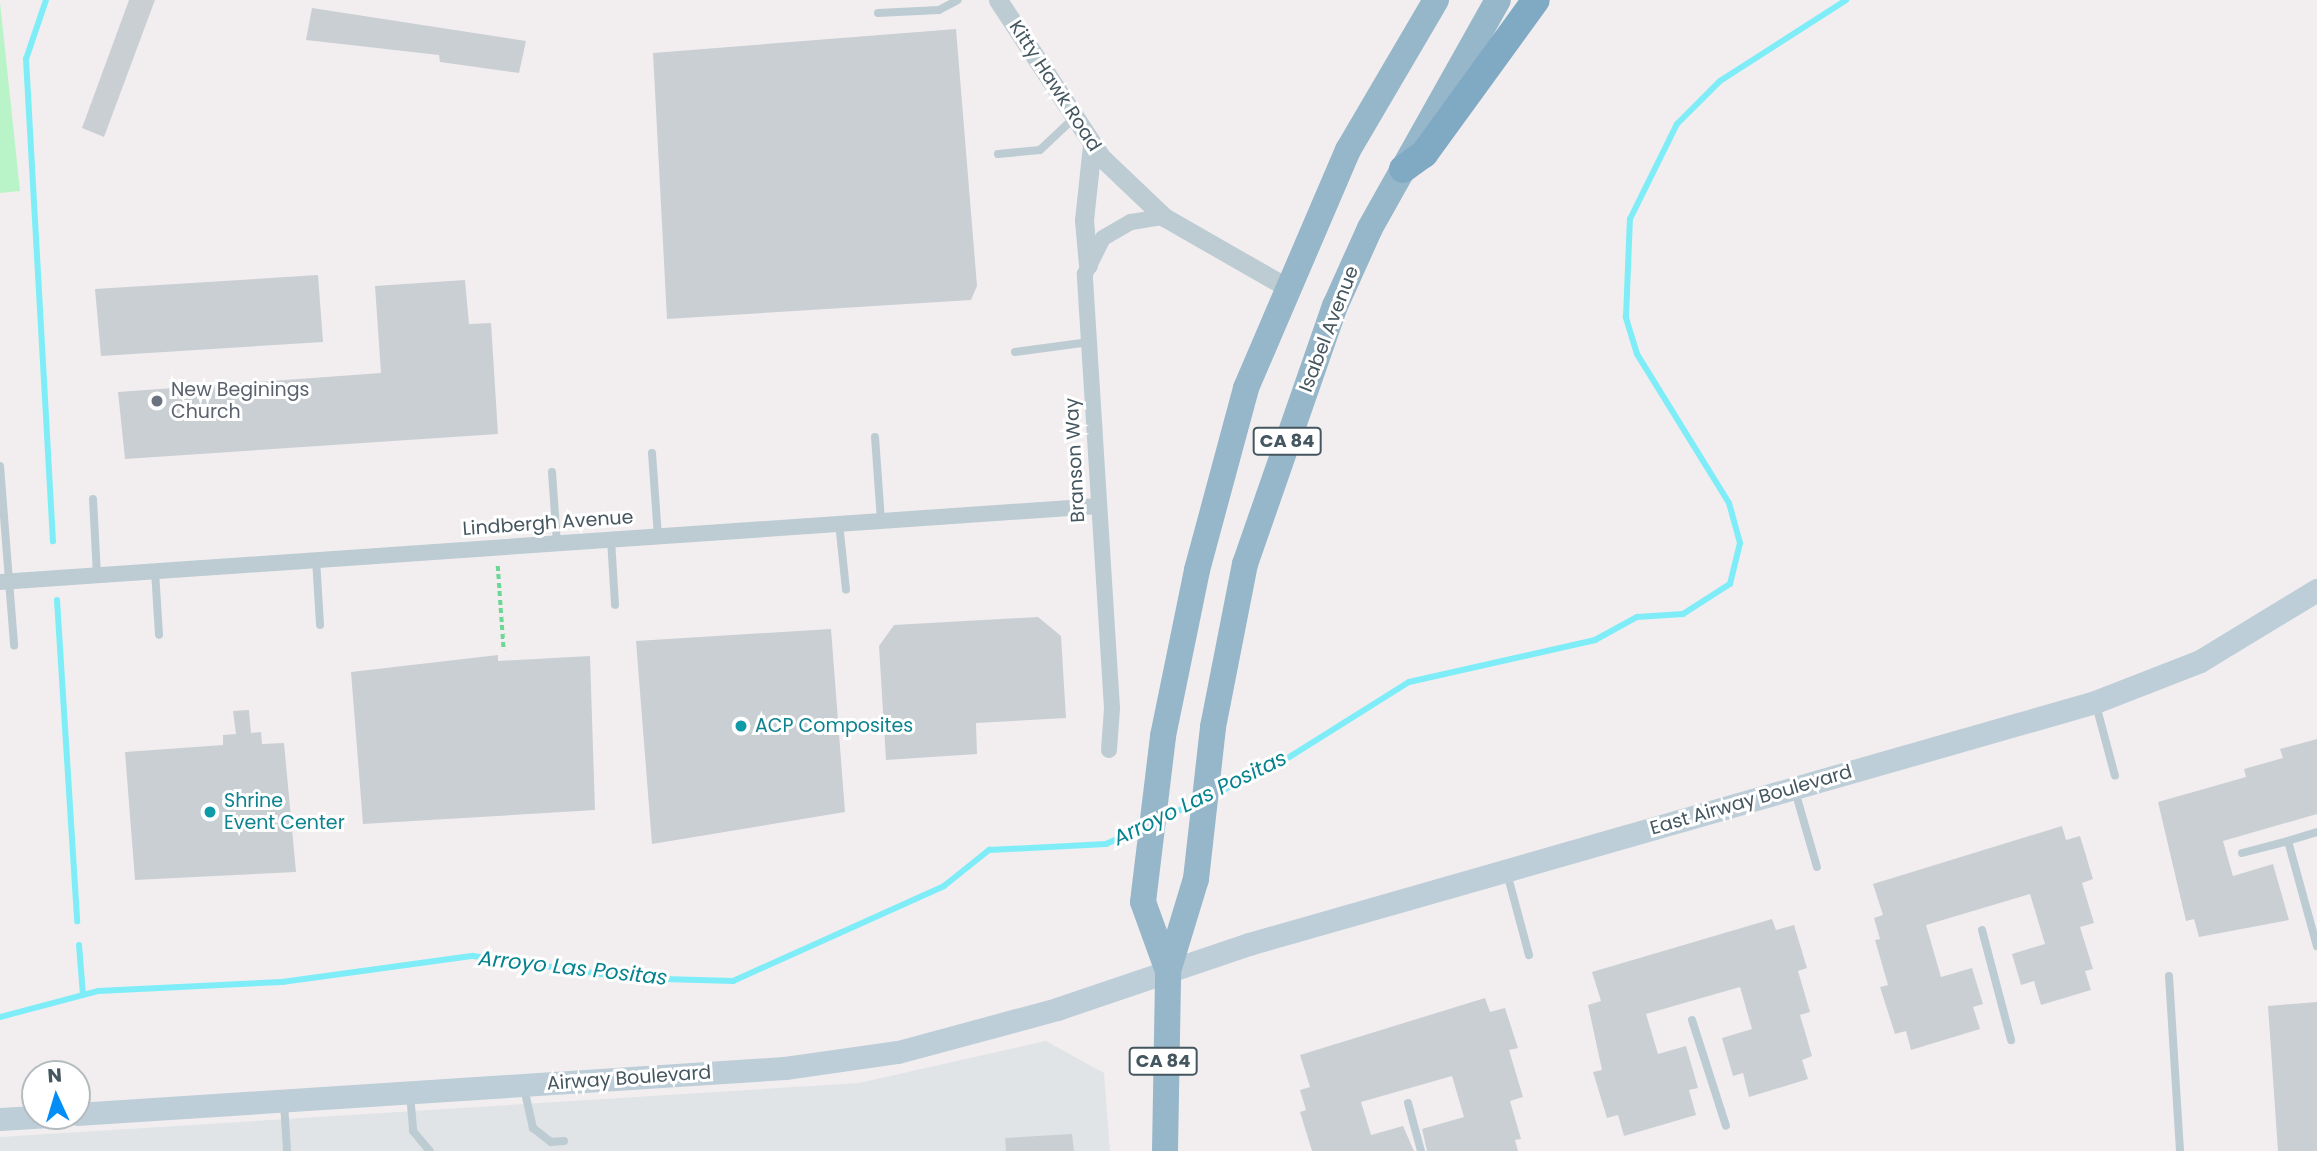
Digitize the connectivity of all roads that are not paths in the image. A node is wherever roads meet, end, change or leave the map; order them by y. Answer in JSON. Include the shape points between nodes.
{"nodes":[{"id":1,"x":958,"y":0,"type":"edge"},
{"id":2,"x":998,"y":0,"type":"edge"},
{"id":3,"x":1436,"y":0,"type":"edge"},
{"id":4,"x":1499,"y":0,"type":"edge"},
{"id":5,"x":1536,"y":0,"type":"edge"},
{"id":6,"x":878,"y":13,"type":"dead end"},
{"id":7,"x":1074,"y":118,"type":"junction"},
{"id":8,"x":1092,"y":145,"type":"junction"},
{"id":9,"x":998,"y":154,"type":"dead end"},
{"id":10,"x":1402,"y":169,"type":"junction"},
{"id":11,"x":1164,"y":217,"type":"junction"},
{"id":12,"x":1087,"y":265,"type":"junction"},
{"id":13,"x":1286,"y":287,"type":"junction"},
{"id":14,"x":1088,"y":342,"type":"junction"},
{"id":15,"x":1015,"y":352,"type":"dead end"},
{"id":16,"x":875,"y":437,"type":"dead end"},
{"id":17,"x":652,"y":453,"type":"dead end"},
{"id":18,"x":0,"y":466,"type":"edge"},
{"id":19,"x":552,"y":472,"type":"dead end"},
{"id":20,"x":93,"y":499,"type":"dead end"},
{"id":21,"x":1098,"y":506,"type":"junction"},
{"id":22,"x":881,"y":521,"type":"junction"},
{"id":23,"x":839,"y":523,"type":"junction"},
{"id":24,"x":658,"y":536,"type":"junction"},
{"id":25,"x":611,"y":539,"type":"junction"},
{"id":26,"x":557,"y":543,"type":"junction"},
{"id":27,"x":316,"y":559,"type":"junction"},
{"id":28,"x":155,"y":570,"type":"junction"},
{"id":29,"x":97,"y":575,"type":"junction"},
{"id":30,"x":5,"y":581,"type":"edge"},
{"id":31,"x":846,"y":590,"type":"dead end"},
{"id":32,"x":2317,"y":590,"type":"edge"},
{"id":33,"x":615,"y":605,"type":"dead end"},
{"id":34,"x":320,"y":625,"type":"dead end"},
{"id":35,"x":159,"y":635,"type":"dead end"},
{"id":36,"x":14,"y":645,"type":"dead end"},
{"id":37,"x":2095,"y":702,"type":"junction"},
{"id":38,"x":1109,"y":750,"type":"dead end"},
{"id":39,"x":2115,"y":776,"type":"dead end"},
{"id":40,"x":1794,"y":788,"type":"junction"},
{"id":41,"x":2317,"y":832,"type":"edge"},
{"id":42,"x":2288,"y":841,"type":"junction"},
{"id":43,"x":2242,"y":853,"type":"dead end"},
{"id":44,"x":1817,"y":867,"type":"dead end"},
{"id":45,"x":1506,"y":870,"type":"junction"},
{"id":46,"x":1982,"y":930,"type":"dead end"},
{"id":47,"x":2317,"y":946,"type":"edge"},
{"id":48,"x":1529,"y":955,"type":"dead end"},
{"id":49,"x":1168,"y":971,"type":"junction"},
{"id":50,"x":2169,"y":976,"type":"dead end"},
{"id":51,"x":1692,"y":1020,"type":"dead end"},
{"id":52,"x":2011,"y":1040,"type":"dead end"},
{"id":53,"x":524,"y":1085,"type":"junction"},
{"id":54,"x":410,"y":1092,"type":"junction"},
{"id":55,"x":284,"y":1101,"type":"junction"},
{"id":56,"x":1408,"y":1103,"type":"dead end"},
{"id":57,"x":91,"y":1113,"type":"edge"},
{"id":58,"x":21,"y":1118,"type":"edge"},
{"id":59,"x":0,"y":1119,"type":"edge"},
{"id":60,"x":1726,"y":1126,"type":"dead end"},
{"id":61,"x":564,"y":1141,"type":"dead end"},
{"id":62,"x":288,"y":1151,"type":"edge"},
{"id":63,"x":430,"y":1151,"type":"edge"},
{"id":64,"x":1165,"y":1151,"type":"edge"},
{"id":65,"x":1421,"y":1151,"type":"edge"},
{"id":66,"x":2180,"y":1151,"type":"edge"}],
"edges":[{"from":1,"to":6,"type":"lane","via":[[939,10]]},
{"from":2,"to":7,"type":"street","name":"Kitty Hawk Road"},
{"from":3,"to":13,"type":"highway","name":"Isabel Avenue","number":"CA 84","via":[[1348,150]]},
{"from":4,"to":10,"type":"highway","name":"Isabel Avenue","number":"CA 84"},
{"from":5,"to":10,"type":"highway","via":[[1424,154]]},
{"from":7,"to":8,"type":"street","name":"Kitty Hawk Road"},
{"from":7,"to":9,"type":"lane","via":[[1040,150]]},
{"from":8,"to":11,"type":"street","name":"Kitty Hawk Road"},
{"from":8,"to":12,"type":"street","via":[[1084,220]]},
{"from":10,"to":49,"type":"highway","name":"Isabel Avenue","number":"CA 84","via":[[1335,306],[1245,564],[1213,727],[1196,879]]},
{"from":11,"to":12,"type":"street","via":[[1131,222],[1103,237]]},
{"from":11,"to":13,"type":"street","name":"Kitty Hawk Road"},
{"from":12,"to":14,"type":"street","name":"Branson Way"},
{"from":13,"to":49,"type":"highway","name":"Isabel Avenue","number":"CA 84","via":[[1245,388],[1197,570],[1163,736],[1143,902]]},
{"from":14,"to":15,"type":"lane"},
{"from":14,"to":21,"type":"street","name":"Branson Way"},
{"from":16,"to":22,"type":"lane"},
{"from":17,"to":24,"type":"lane"},
{"from":18,"to":30,"type":"lane"},
{"from":19,"to":26,"type":"lane"},
{"from":20,"to":29,"type":"lane"},
{"from":21,"to":22,"type":"street","name":"Lindbergh Avenue"},
{"from":21,"to":38,"type":"street","name":"Branson Way","via":[[1112,708]]},
{"from":22,"to":23,"type":"street","name":"Lindbergh Avenue"},
{"from":23,"to":24,"type":"street","name":"Lindbergh Avenue"},
{"from":23,"to":31,"type":"lane"},
{"from":24,"to":25,"type":"street","name":"Lindbergh Avenue"},
{"from":25,"to":26,"type":"street","name":"Lindbergh Avenue"},
{"from":25,"to":33,"type":"lane"},
{"from":26,"to":27,"type":"street","name":"Lindbergh Avenue"},
{"from":27,"to":28,"type":"street","name":"Lindbergh Avenue"},
{"from":27,"to":34,"type":"lane"},
{"from":28,"to":29,"type":"street","name":"Lindbergh Avenue"},
{"from":28,"to":35,"type":"lane"},
{"from":29,"to":30,"type":"street","name":"Lindbergh Avenue"},
{"from":30,"to":36,"type":"lane"},
{"from":32,"to":37,"type":"main road","name":"East Airway Boulevard","via":[[2200,661]]},
{"from":37,"to":39,"type":"lane"},
{"from":37,"to":40,"type":"main road","name":"East Airway Boulevard"},
{"from":40,"to":44,"type":"lane"},
{"from":40,"to":45,"type":"main road","name":"East Airway Boulevard"},
{"from":41,"to":42,"type":"lane"},
{"from":42,"to":43,"type":"lane"},
{"from":42,"to":47,"type":"lane"},
{"from":45,"to":48,"type":"lane"},
{"from":45,"to":49,"type":"main road","name":"East Airway Boulevard"},
{"from":46,"to":52,"type":"lane"},
{"from":49,"to":53,"type":"main road","name":"Airway Boulevard","via":[[1057,1009],[878,1056]]},
{"from":49,"to":64,"type":"highway","name":"Isabel Avenue","number":"CA 84"},
{"from":50,"to":66,"type":"lane"},
{"from":51,"to":60,"type":"lane"},
{"from":53,"to":54,"type":"main road","name":"Airway Boulevard"},
{"from":53,"to":61,"type":"lane","via":[[533,1128],[551,1142]]},
{"from":54,"to":55,"type":"main road","name":"Airway Boulevard"},
{"from":54,"to":63,"type":"lane","via":[[413,1131]]},
{"from":55,"to":57,"type":"main road","name":"Airway Boulevard"},
{"from":55,"to":62,"type":"lane"},
{"from":56,"to":65,"type":"lane"},
{"from":58,"to":59,"type":"main road"}]}
